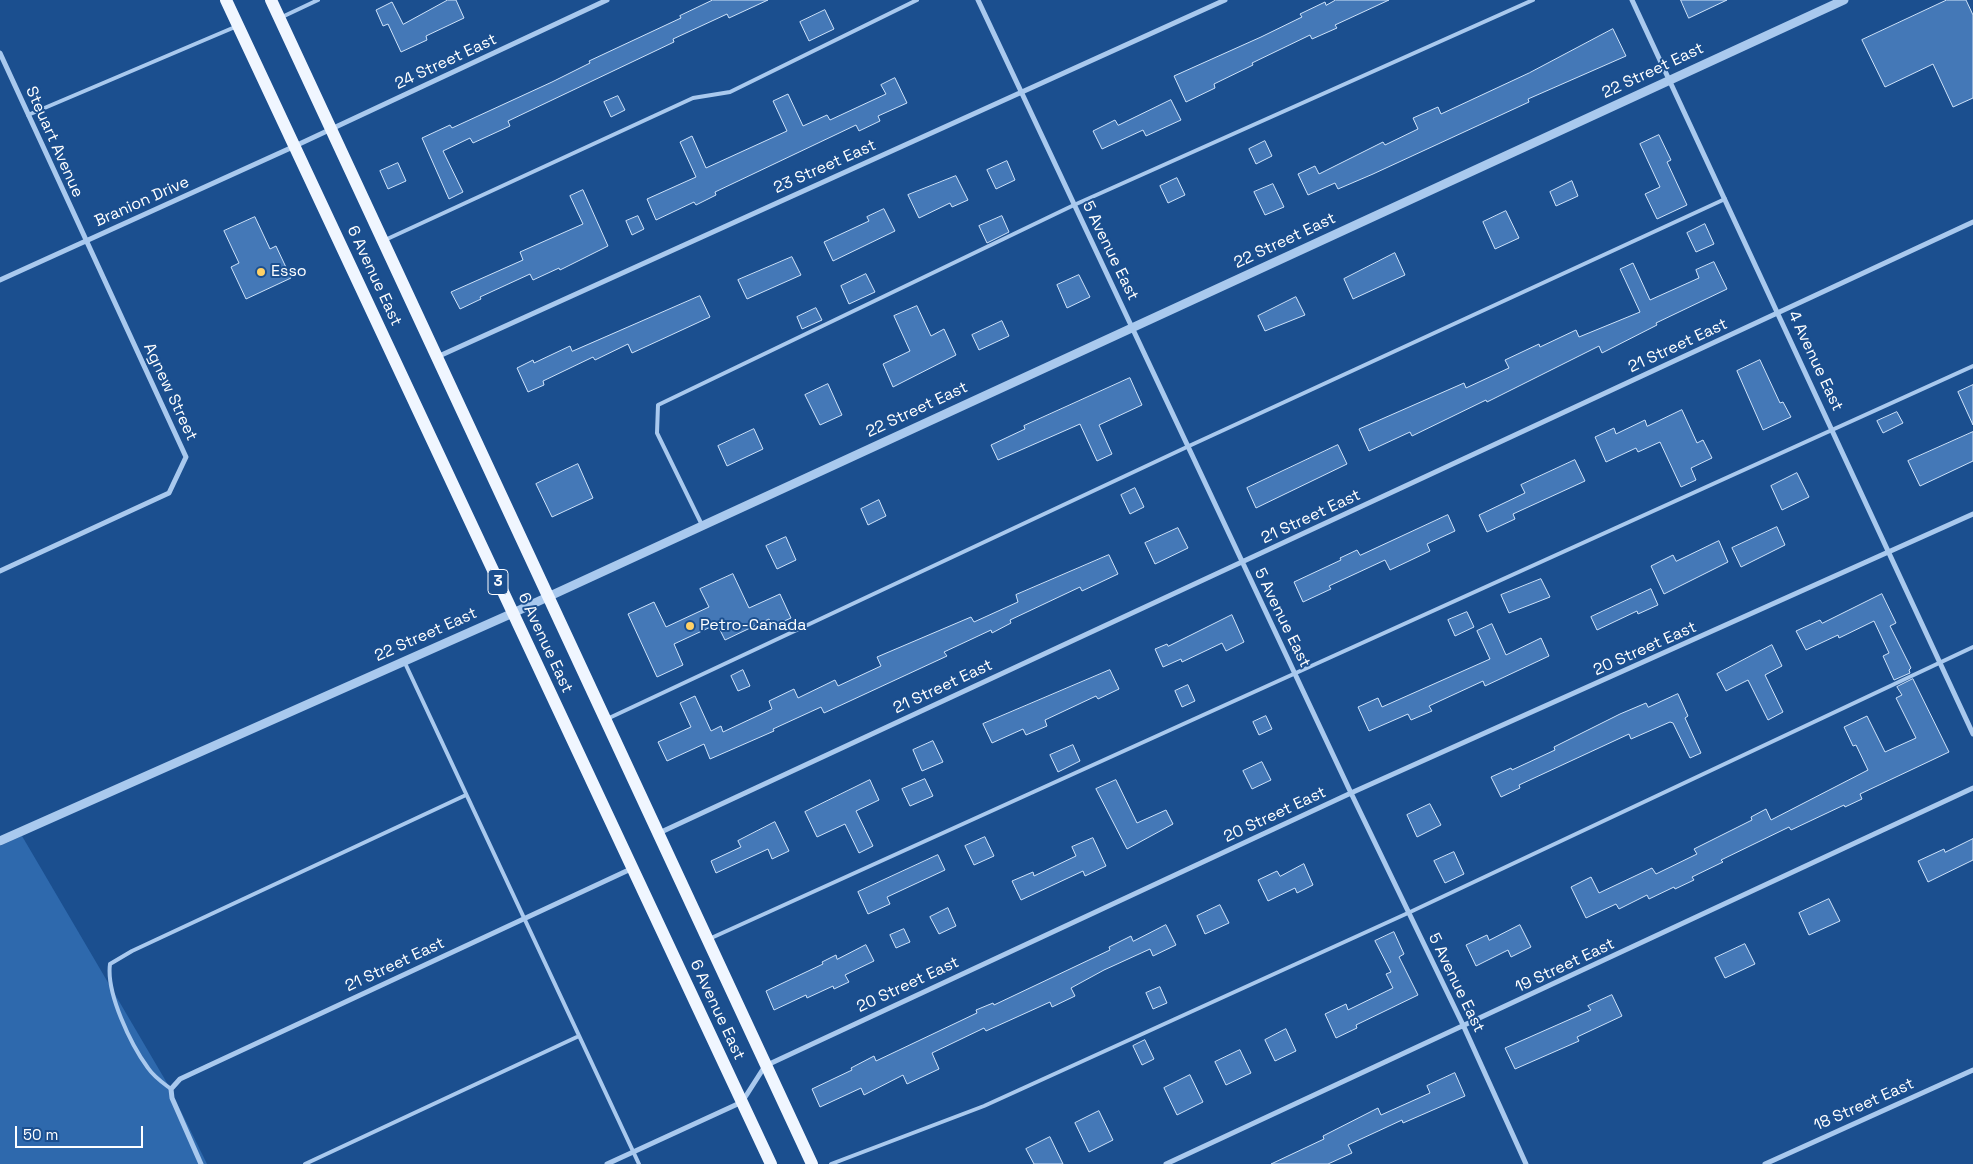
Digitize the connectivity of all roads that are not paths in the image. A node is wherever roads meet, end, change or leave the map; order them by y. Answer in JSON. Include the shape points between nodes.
{"nodes":[{"id":1,"x":226,"y":0,"type":"edge"},
{"id":2,"x":272,"y":0,"type":"edge"},
{"id":3,"x":318,"y":0,"type":"edge"},
{"id":4,"x":607,"y":0,"type":"edge"},
{"id":5,"x":917,"y":0,"type":"edge"},
{"id":6,"x":978,"y":0,"type":"edge"},
{"id":7,"x":1225,"y":0,"type":"edge"},
{"id":8,"x":1532,"y":0,"type":"edge"},
{"id":9,"x":1632,"y":0,"type":"edge"},
{"id":10,"x":1844,"y":0,"type":"edge"},
{"id":11,"x":280,"y":18,"type":"junction"},
{"id":12,"x":238,"y":26,"type":"junction"},
{"id":13,"x":0,"y":53,"type":"edge"},
{"id":14,"x":1670,"y":79,"type":"junction"},
{"id":15,"x":1022,"y":91,"type":"junction"},
{"id":16,"x":28,"y":115,"type":"junction"},
{"id":17,"x":330,"y":130,"type":"junction"},
{"id":18,"x":296,"y":146,"type":"junction"},
{"id":19,"x":1725,"y":199,"type":"junction"},
{"id":20,"x":1074,"y":205,"type":"junction"},
{"id":21,"x":1973,"y":222,"type":"edge"},
{"id":22,"x":383,"y":240,"type":"junction"},
{"id":23,"x":86,"y":241,"type":"junction"},
{"id":24,"x":0,"y":280,"type":"edge"},
{"id":25,"x":1779,"y":313,"type":"junction"},
{"id":26,"x":1132,"y":328,"type":"junction"},
{"id":27,"x":436,"y":357,"type":"junction"},
{"id":28,"x":1973,"y":366,"type":"edge"},
{"id":29,"x":1833,"y":430,"type":"junction"},
{"id":30,"x":1189,"y":446,"type":"junction"},
{"id":31,"x":1973,"y":514,"type":"edge"},
{"id":32,"x":702,"y":526,"type":"junction"},
{"id":33,"x":1888,"y":554,"type":"junction"},
{"id":34,"x":1242,"y":562,"type":"junction"},
{"id":35,"x":0,"y":571,"type":"edge"},
{"id":36,"x":548,"y":596,"type":"junction"},
{"id":37,"x":513,"y":613,"type":"junction"},
{"id":38,"x":1973,"y":647,"type":"edge"},
{"id":39,"x":404,"y":661,"type":"junction"},
{"id":40,"x":1940,"y":662,"type":"junction"},
{"id":41,"x":1296,"y":675,"type":"junction"},
{"id":42,"x":604,"y":720,"type":"junction"},
{"id":43,"x":1973,"y":734,"type":"edge"},
{"id":44,"x":1973,"y":788,"type":"edge"},
{"id":45,"x":1351,"y":793,"type":"junction"},
{"id":46,"x":466,"y":795,"type":"junction"},
{"id":47,"x":659,"y":833,"type":"junction"},
{"id":48,"x":0,"y":841,"type":"edge"},
{"id":49,"x":633,"y":868,"type":"junction"},
{"id":50,"x":1408,"y":913,"type":"junction"},
{"id":51,"x":525,"y":918,"type":"junction"},
{"id":52,"x":707,"y":940,"type":"junction"},
{"id":53,"x":1464,"y":1027,"type":"junction"},
{"id":54,"x":579,"y":1036,"type":"junction"},
{"id":55,"x":765,"y":1066,"type":"junction"},
{"id":56,"x":1973,"y":1070,"type":"edge"},
{"id":57,"x":171,"y":1090,"type":"junction"},
{"id":58,"x":742,"y":1102,"type":"junction"},
{"id":59,"x":633,"y":1152,"type":"junction"},
{"id":60,"x":201,"y":1164,"type":"edge"},
{"id":61,"x":305,"y":1164,"type":"edge"},
{"id":62,"x":607,"y":1164,"type":"edge"},
{"id":63,"x":639,"y":1164,"type":"edge"},
{"id":64,"x":771,"y":1164,"type":"edge"},
{"id":65,"x":812,"y":1164,"type":"edge"},
{"id":66,"x":831,"y":1164,"type":"edge"},
{"id":67,"x":1166,"y":1164,"type":"edge"},
{"id":68,"x":1526,"y":1164,"type":"edge"},
{"id":69,"x":1765,"y":1164,"type":"edge"}],
"edges":[{"from":1,"to":12,"type":"main road","name":"6 Avenue East","number":"3"},
{"from":2,"to":11,"type":"main road","name":"6 Avenue East"},
{"from":3,"to":11,"type":"lane"},
{"from":4,"to":17,"type":"street","name":"24 Street East"},
{"from":5,"to":22,"type":"lane","via":[[730,92],[693,98]]},
{"from":6,"to":15,"type":"street","name":"5 Avenue East"},
{"from":7,"to":15,"type":"street","name":"23 Street East"},
{"from":8,"to":20,"type":"lane"},
{"from":9,"to":14,"type":"street","name":"4 Avenue East"},
{"from":10,"to":14,"type":"street","name":"22 Street East"},
{"from":11,"to":17,"type":"main road","name":"6 Avenue East"},
{"from":12,"to":16,"type":"lane"},
{"from":12,"to":18,"type":"main road","name":"6 Avenue East","number":"3"},
{"from":13,"to":16,"type":"street","name":"Steuart Avenue"},
{"from":14,"to":19,"type":"street","name":"4 Avenue East"},
{"from":14,"to":26,"type":"street","name":"22 Street East"},
{"from":15,"to":20,"type":"street","name":"5 Avenue East"},
{"from":15,"to":27,"type":"street","name":"23 Street East"},
{"from":16,"to":23,"type":"street","name":"Steuart Avenue"},
{"from":17,"to":18,"type":"street","name":"24 Street East"},
{"from":17,"to":22,"type":"main road","name":"6 Avenue East"},
{"from":18,"to":23,"type":"street","name":"Branion Drive"},
{"from":18,"to":37,"type":"main road","name":"6 Avenue East","number":"3"},
{"from":19,"to":25,"type":"street","name":"4 Avenue East"},
{"from":19,"to":30,"type":"lane"},
{"from":20,"to":26,"type":"street","name":"5 Avenue East"},
{"from":20,"to":32,"type":"lane","via":[[658,405],[657,433]]},
{"from":21,"to":25,"type":"street","name":"21 Street East"},
{"from":22,"to":27,"type":"main road","name":"6 Avenue East"},
{"from":23,"to":24,"type":"street","name":"Branion Drive"},
{"from":23,"to":35,"type":"street","name":"Agnew Street","via":[[186,457],[169,494]]},
{"from":25,"to":29,"type":"street","name":"4 Avenue East"},
{"from":25,"to":34,"type":"street","name":"21 Street East"},
{"from":26,"to":30,"type":"street","name":"5 Avenue East"},
{"from":26,"to":32,"type":"street","name":"22 Street East"},
{"from":27,"to":36,"type":"main road","name":"6 Avenue East"},
{"from":28,"to":29,"type":"lane"},
{"from":29,"to":33,"type":"street","name":"4 Avenue East"},
{"from":29,"to":41,"type":"lane"},
{"from":30,"to":34,"type":"street","name":"5 Avenue East"},
{"from":30,"to":42,"type":"lane"},
{"from":31,"to":33,"type":"street","name":"20 Street East"},
{"from":32,"to":36,"type":"street","name":"22 Street East"},
{"from":33,"to":40,"type":"street","name":"4 Avenue East"},
{"from":33,"to":45,"type":"street","name":"20 Street East"},
{"from":34,"to":41,"type":"street","name":"5 Avenue East"},
{"from":34,"to":47,"type":"street","name":"21 Street East"},
{"from":36,"to":37,"type":"street","name":"22 Street East"},
{"from":36,"to":42,"type":"main road","name":"6 Avenue East"},
{"from":37,"to":39,"type":"street","name":"22 Street East"},
{"from":37,"to":49,"type":"main road","name":"6 Avenue East","number":"3"},
{"from":38,"to":40,"type":"lane"},
{"from":39,"to":46,"type":"lane"},
{"from":39,"to":48,"type":"street","name":"22 Street East"},
{"from":40,"to":43,"type":"street","name":"4 Avenue East"},
{"from":40,"to":50,"type":"lane"},
{"from":41,"to":45,"type":"street","name":"5 Avenue East"},
{"from":41,"to":52,"type":"lane"},
{"from":42,"to":47,"type":"main road","name":"6 Avenue East"},
{"from":44,"to":53,"type":"street","name":"19 Street East"},
{"from":45,"to":50,"type":"street","name":"5 Avenue East"},
{"from":45,"to":55,"type":"street","name":"20 Street East"},
{"from":46,"to":51,"type":"lane"},
{"from":46,"to":57,"type":"lane","via":[[110,964],[108,973],[117,1007],[148,1068]]},
{"from":47,"to":52,"type":"main road","name":"6 Avenue East"},
{"from":49,"to":51,"type":"street","name":"21 Street East"},
{"from":49,"to":58,"type":"main road","name":"6 Avenue East","number":"3"},
{"from":50,"to":53,"type":"street","name":"5 Avenue East"},
{"from":50,"to":66,"type":"lane","via":[[984,1106]]},
{"from":51,"to":54,"type":"lane"},
{"from":51,"to":57,"type":"street","name":"21 Street East","via":[[180,1079]]},
{"from":52,"to":55,"type":"main road","name":"6 Avenue East"},
{"from":53,"to":67,"type":"street","name":"19 Street East"},
{"from":53,"to":68,"type":"street","name":"5 Avenue East"},
{"from":54,"to":59,"type":"lane"},
{"from":54,"to":61,"type":"lane"},
{"from":55,"to":58,"type":"street"},
{"from":55,"to":65,"type":"main road","name":"6 Avenue East"},
{"from":56,"to":69,"type":"street","name":"18 Street East"},
{"from":57,"to":60,"type":"street","via":[[174,1106]]},
{"from":58,"to":59,"type":"street"},
{"from":58,"to":64,"type":"main road","name":"6 Avenue East","number":"3"},
{"from":59,"to":62,"type":"street"},
{"from":59,"to":63,"type":"lane"}]}
